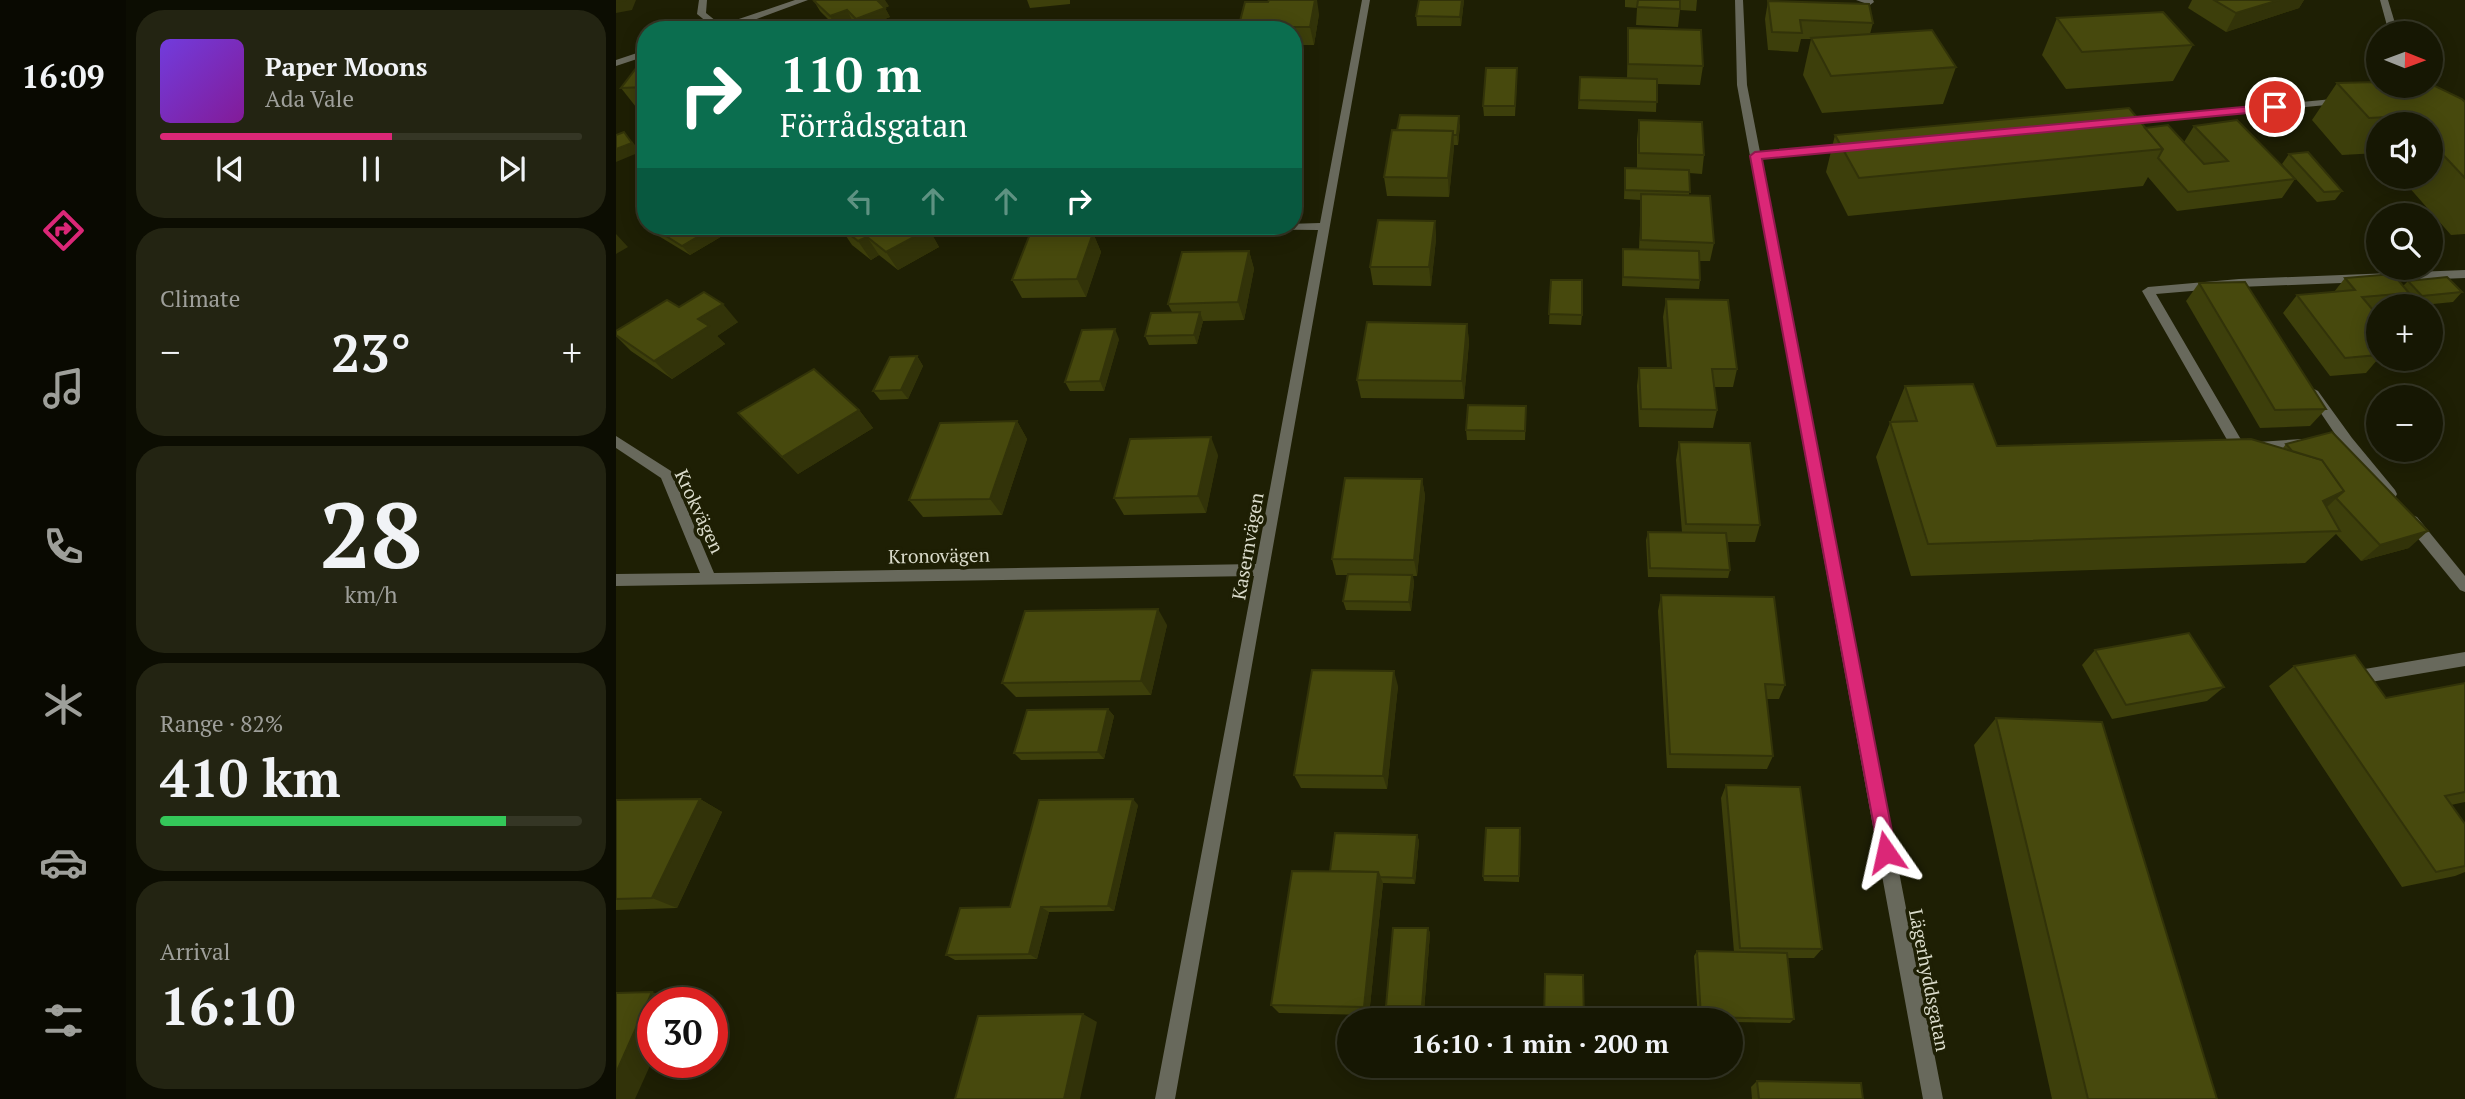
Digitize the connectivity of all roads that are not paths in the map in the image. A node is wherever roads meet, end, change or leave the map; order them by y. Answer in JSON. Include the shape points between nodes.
{"nodes":[{"id":1,"x":703,"y":0,"type":"edge"},
{"id":2,"x":804,"y":0,"type":"edge"},
{"id":3,"x":1366,"y":0,"type":"edge"},
{"id":4,"x":1739,"y":0,"type":"edge"},
{"id":5,"x":1860,"y":0,"type":"edge"},
{"id":6,"x":2384,"y":0,"type":"edge"},
{"id":7,"x":1870,"y":2,"type":"edge"},
{"id":8,"x":709,"y":21,"type":"edge"},
{"id":9,"x":742,"y":21,"type":"edge"},
{"id":10,"x":2390,"y":21,"type":"edge"},
{"id":11,"x":637,"y":56,"type":"edge"},
{"id":12,"x":616,"y":63,"type":"edge"},
{"id":13,"x":2358,"y":100,"type":"edge"},
{"id":14,"x":2108,"y":123,"type":"edge"},
{"id":15,"x":1863,"y":146,"type":"edge"},
{"id":16,"x":1755,"y":156,"type":"junction"},
{"id":17,"x":1302,"y":227,"type":"edge"},
{"id":18,"x":1325,"y":227,"type":"junction"},
{"id":19,"x":2465,"y":274,"type":"edge"},
{"id":20,"x":2239,"y":283,"type":"junction"},
{"id":21,"x":2246,"y":294,"type":"edge"},
{"id":22,"x":2308,"y":385,"type":"edge"},
{"id":23,"x":616,"y":441,"type":"edge"},
{"id":24,"x":2347,"y":441,"type":"junction"},
{"id":25,"x":1262,"y":570,"type":"junction"},
{"id":26,"x":709,"y":578,"type":"junction"},
{"id":27,"x":616,"y":580,"type":"edge"},
{"id":28,"x":2465,"y":586,"type":"edge"},
{"id":29,"x":2465,"y":659,"type":"edge"},
{"id":30,"x":2347,"y":679,"type":"edge"},
{"id":31,"x":1165,"y":1099,"type":"edge"},
{"id":32,"x":1933,"y":1099,"type":"edge"}],
"edges":[{"from":1,"to":8,"type":"street","via":[[701,14]]},
{"from":2,"to":9,"type":"street"},
{"from":3,"to":18,"type":"street","name":"Kasernvägen"},
{"from":4,"to":16,"type":"street","name":"Lägerhyddsgatan","via":[[1742,85]]},
{"from":5,"to":7,"type":"street"},
{"from":6,"to":10,"type":"street"},
{"from":11,"to":12,"type":"street"},
{"from":13,"to":14,"type":"street"},
{"from":15,"to":16,"type":"street"},
{"from":16,"to":32,"type":"street","name":"Lägerhyddsgatan"},
{"from":17,"to":18,"type":"street"},
{"from":18,"to":25,"type":"street","name":"Kasernvägen"},
{"from":19,"to":20,"type":"street"},
{"from":20,"to":21,"type":"street"},
{"from":20,"to":24,"type":"street","via":[[2148,291],[2239,448]]},
{"from":22,"to":24,"type":"street"},
{"from":23,"to":26,"type":"street","name":"Krokvägen","via":[[666,475]]},
{"from":24,"to":28,"type":"street"},
{"from":25,"to":26,"type":"street","name":"Kronovägen"},
{"from":25,"to":31,"type":"street","name":"Kasernvägen"},
{"from":26,"to":27,"type":"street","name":"Kronovägen"},
{"from":29,"to":30,"type":"street"}]}
